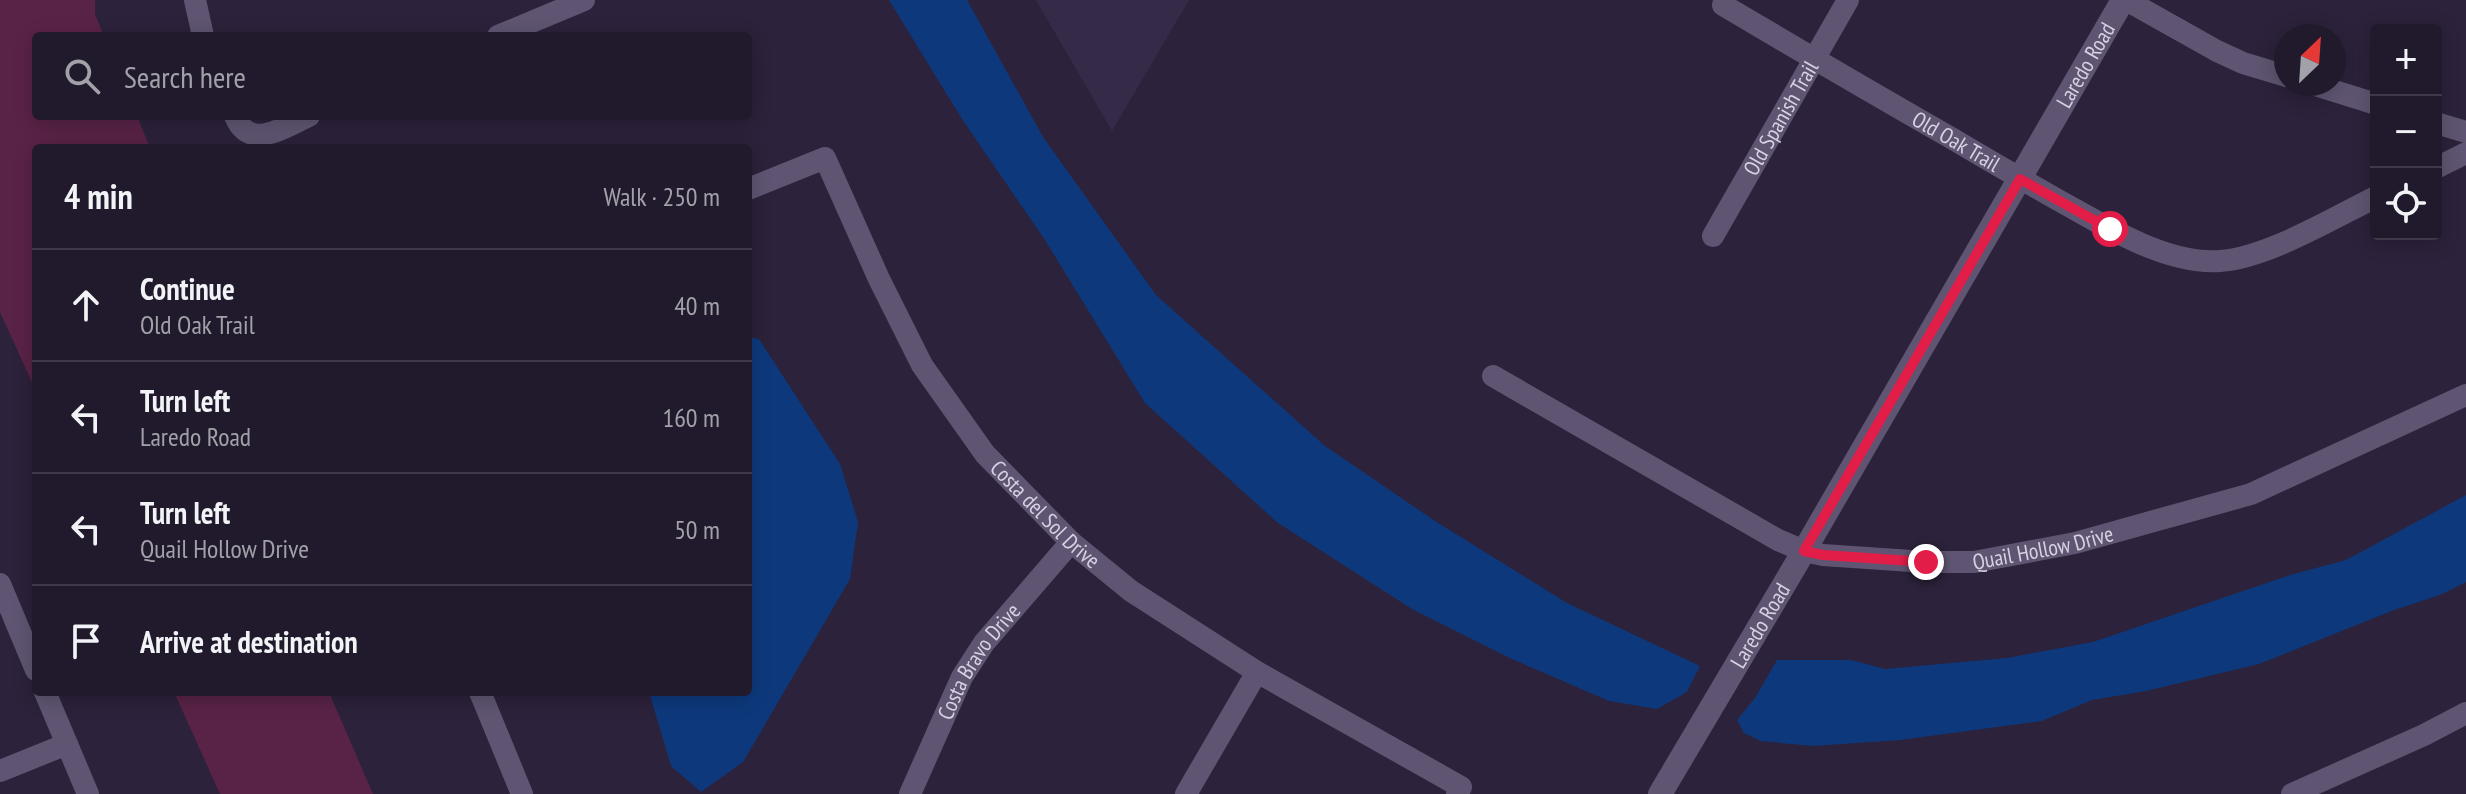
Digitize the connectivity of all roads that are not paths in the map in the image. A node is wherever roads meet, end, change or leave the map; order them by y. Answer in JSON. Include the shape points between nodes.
{"nodes":[{"id":1,"x":195,"y":0,"type":"edge"},
{"id":2,"x":584,"y":0,"type":"edge"},
{"id":3,"x":1848,"y":0,"type":"edge"},
{"id":4,"x":2124,"y":0,"type":"edge"},
{"id":5,"x":1723,"y":5,"type":"dead end"},
{"id":6,"x":202,"y":32,"type":"edge"},
{"id":7,"x":508,"y":32,"type":"edge"},
{"id":8,"x":1814,"y":59,"type":"junction"},
{"id":9,"x":2274,"y":72,"type":"edge"},
{"id":10,"x":2346,"y":95,"type":"edge"},
{"id":11,"x":2370,"y":102,"type":"edge"},
{"id":12,"x":299,"y":120,"type":"edge"},
{"id":13,"x":241,"y":125,"type":"edge"},
{"id":14,"x":2442,"y":125,"type":"edge"},
{"id":15,"x":2466,"y":132,"type":"edge"},
{"id":16,"x":2466,"y":153,"type":"edge"},
{"id":17,"x":2442,"y":165,"type":"edge"},
{"id":18,"x":2020,"y":179,"type":"junction"},
{"id":19,"x":752,"y":187,"type":"edge"},
{"id":20,"x":2370,"y":200,"type":"edge"},
{"id":21,"x":1713,"y":236,"type":"dead end"},
{"id":22,"x":1493,"y":376,"type":"dead end"},
{"id":23,"x":2466,"y":395,"type":"edge"},
{"id":24,"x":1071,"y":542,"type":"junction"},
{"id":25,"x":1804,"y":551,"type":"junction"},
{"id":26,"x":0,"y":584,"type":"edge"},
{"id":27,"x":32,"y":660,"type":"edge"},
{"id":28,"x":1257,"y":672,"type":"junction"},
{"id":29,"x":47,"y":696,"type":"edge"},
{"id":30,"x":482,"y":696,"type":"edge"},
{"id":31,"x":2466,"y":713,"type":"edge"},
{"id":32,"x":67,"y":744,"type":"junction"},
{"id":33,"x":0,"y":771,"type":"edge"},
{"id":34,"x":88,"y":794,"type":"edge"},
{"id":35,"x":522,"y":794,"type":"edge"},
{"id":36,"x":910,"y":794,"type":"edge"},
{"id":37,"x":1186,"y":794,"type":"edge"},
{"id":38,"x":1457,"y":794,"type":"edge"},
{"id":39,"x":1660,"y":794,"type":"edge"},
{"id":40,"x":2292,"y":794,"type":"edge"}],
"edges":[{"from":1,"to":6,"type":"street"},
{"from":2,"to":7,"type":"street"},
{"from":3,"to":8,"type":"street","name":"Old Spanish Trail"},
{"from":4,"to":9,"type":"street","via":[[2217,51]]},
{"from":4,"to":18,"type":"street","name":"Laredo Road"},
{"from":5,"to":8,"type":"street","name":"Old Oak Trail"},
{"from":8,"to":18,"type":"street","name":"Old Oak Trail"},
{"from":8,"to":21,"type":"street","name":"Old Spanish Trail"},
{"from":10,"to":11,"type":"street"},
{"from":12,"to":13,"type":"street","via":[[266,134]]},
{"from":14,"to":15,"type":"street"},
{"from":16,"to":17,"type":"street"},
{"from":18,"to":20,"type":"street","name":"Old Oak Trail","via":[[2110,229],[2200,261],[2244,257]]},
{"from":18,"to":25,"type":"street","name":"Laredo Road"},
{"from":19,"to":24,"type":"street","name":"Costa del Sol Drive","via":[[825,158],[922,365],[985,454]]},
{"from":22,"to":25,"type":"street","name":"Quail Hollow Drive"},
{"from":23,"to":25,"type":"street","name":"Quail Hollow Drive","via":[[2251,494],[2075,543],[1974,562]]},
{"from":24,"to":28,"type":"street","name":"Costa del Sol Drive","via":[[1131,591]]},
{"from":24,"to":36,"type":"street","name":"Costa Bravo Drive","via":[[962,677]]},
{"from":25,"to":39,"type":"street","name":"Laredo Road"},
{"from":26,"to":27,"type":"street"},
{"from":28,"to":37,"type":"street"},
{"from":28,"to":38,"type":"street","name":"Costa del Sol Drive","via":[[1461,787]]},
{"from":29,"to":32,"type":"street"},
{"from":30,"to":35,"type":"street"},
{"from":31,"to":40,"type":"street"},
{"from":32,"to":33,"type":"street"},
{"from":32,"to":34,"type":"street"}]}
